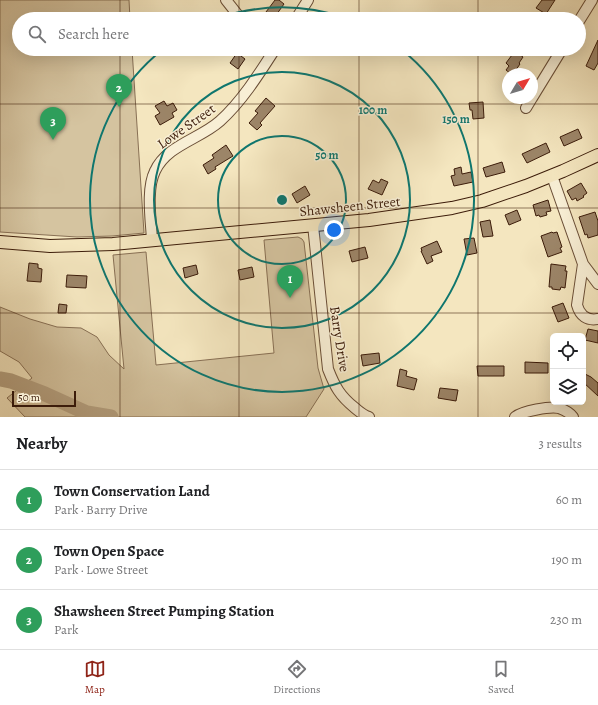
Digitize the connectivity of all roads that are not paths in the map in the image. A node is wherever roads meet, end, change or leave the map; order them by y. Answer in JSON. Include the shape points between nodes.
{"nodes":[{"id":1,"x":226,"y":0,"type":"edge"},
{"id":2,"x":308,"y":0,"type":"edge"},
{"id":3,"x":592,"y":0,"type":"edge"},
{"id":4,"x":235,"y":12,"type":"edge"},
{"id":5,"x":300,"y":12,"type":"edge"},
{"id":6,"x":585,"y":12,"type":"edge"},
{"id":7,"x":271,"y":56,"type":"edge"},
{"id":8,"x":558,"y":56,"type":"edge"},
{"id":9,"x":538,"y":88,"type":"edge"},
{"id":10,"x":528,"y":104,"type":"edge"},
{"id":11,"x":526,"y":108,"type":"dead end"},
{"id":12,"x":598,"y":155,"type":"edge"},
{"id":13,"x":552,"y":176,"type":"junction"},
{"id":14,"x":313,"y":225,"type":"junction"},
{"id":15,"x":152,"y":240,"type":"junction"},
{"id":16,"x":0,"y":242,"type":"edge"},
{"id":17,"x":583,"y":264,"type":"junction"},
{"id":18,"x":598,"y":284,"type":"edge"},
{"id":19,"x":598,"y":319,"type":"edge"},
{"id":20,"x":369,"y":417,"type":"edge"},
{"id":21,"x":515,"y":417,"type":"edge"},
{"id":22,"x":572,"y":417,"type":"edge"}],
"edges":[{"from":1,"to":4,"type":"street"},
{"from":2,"to":5,"type":"street"},
{"from":3,"to":6,"type":"street"},
{"from":7,"to":15,"type":"street","name":"Lowe Street","via":[[242,97],[221,120],[171,153],[158,166],[151,183]]},
{"from":8,"to":9,"type":"street"},
{"from":10,"to":11,"type":"street"},
{"from":12,"to":13,"type":"main road","name":"Shawsheen Street"},
{"from":13,"to":14,"type":"main road","name":"Shawsheen Street","via":[[468,206]]},
{"from":13,"to":17,"type":"street"},
{"from":14,"to":15,"type":"main road","name":"Shawsheen Street"},
{"from":14,"to":20,"type":"street","name":"Barry Drive","via":[[328,369],[343,399]]},
{"from":15,"to":16,"type":"main road","name":"Shawsheen Street","via":[[82,246]]},
{"from":17,"to":18,"type":"street"},
{"from":17,"to":19,"type":"street","via":[[579,311],[586,318]]},
{"from":21,"to":22,"type":"street","via":[[526,412],[558,408],[568,412]]}]}
